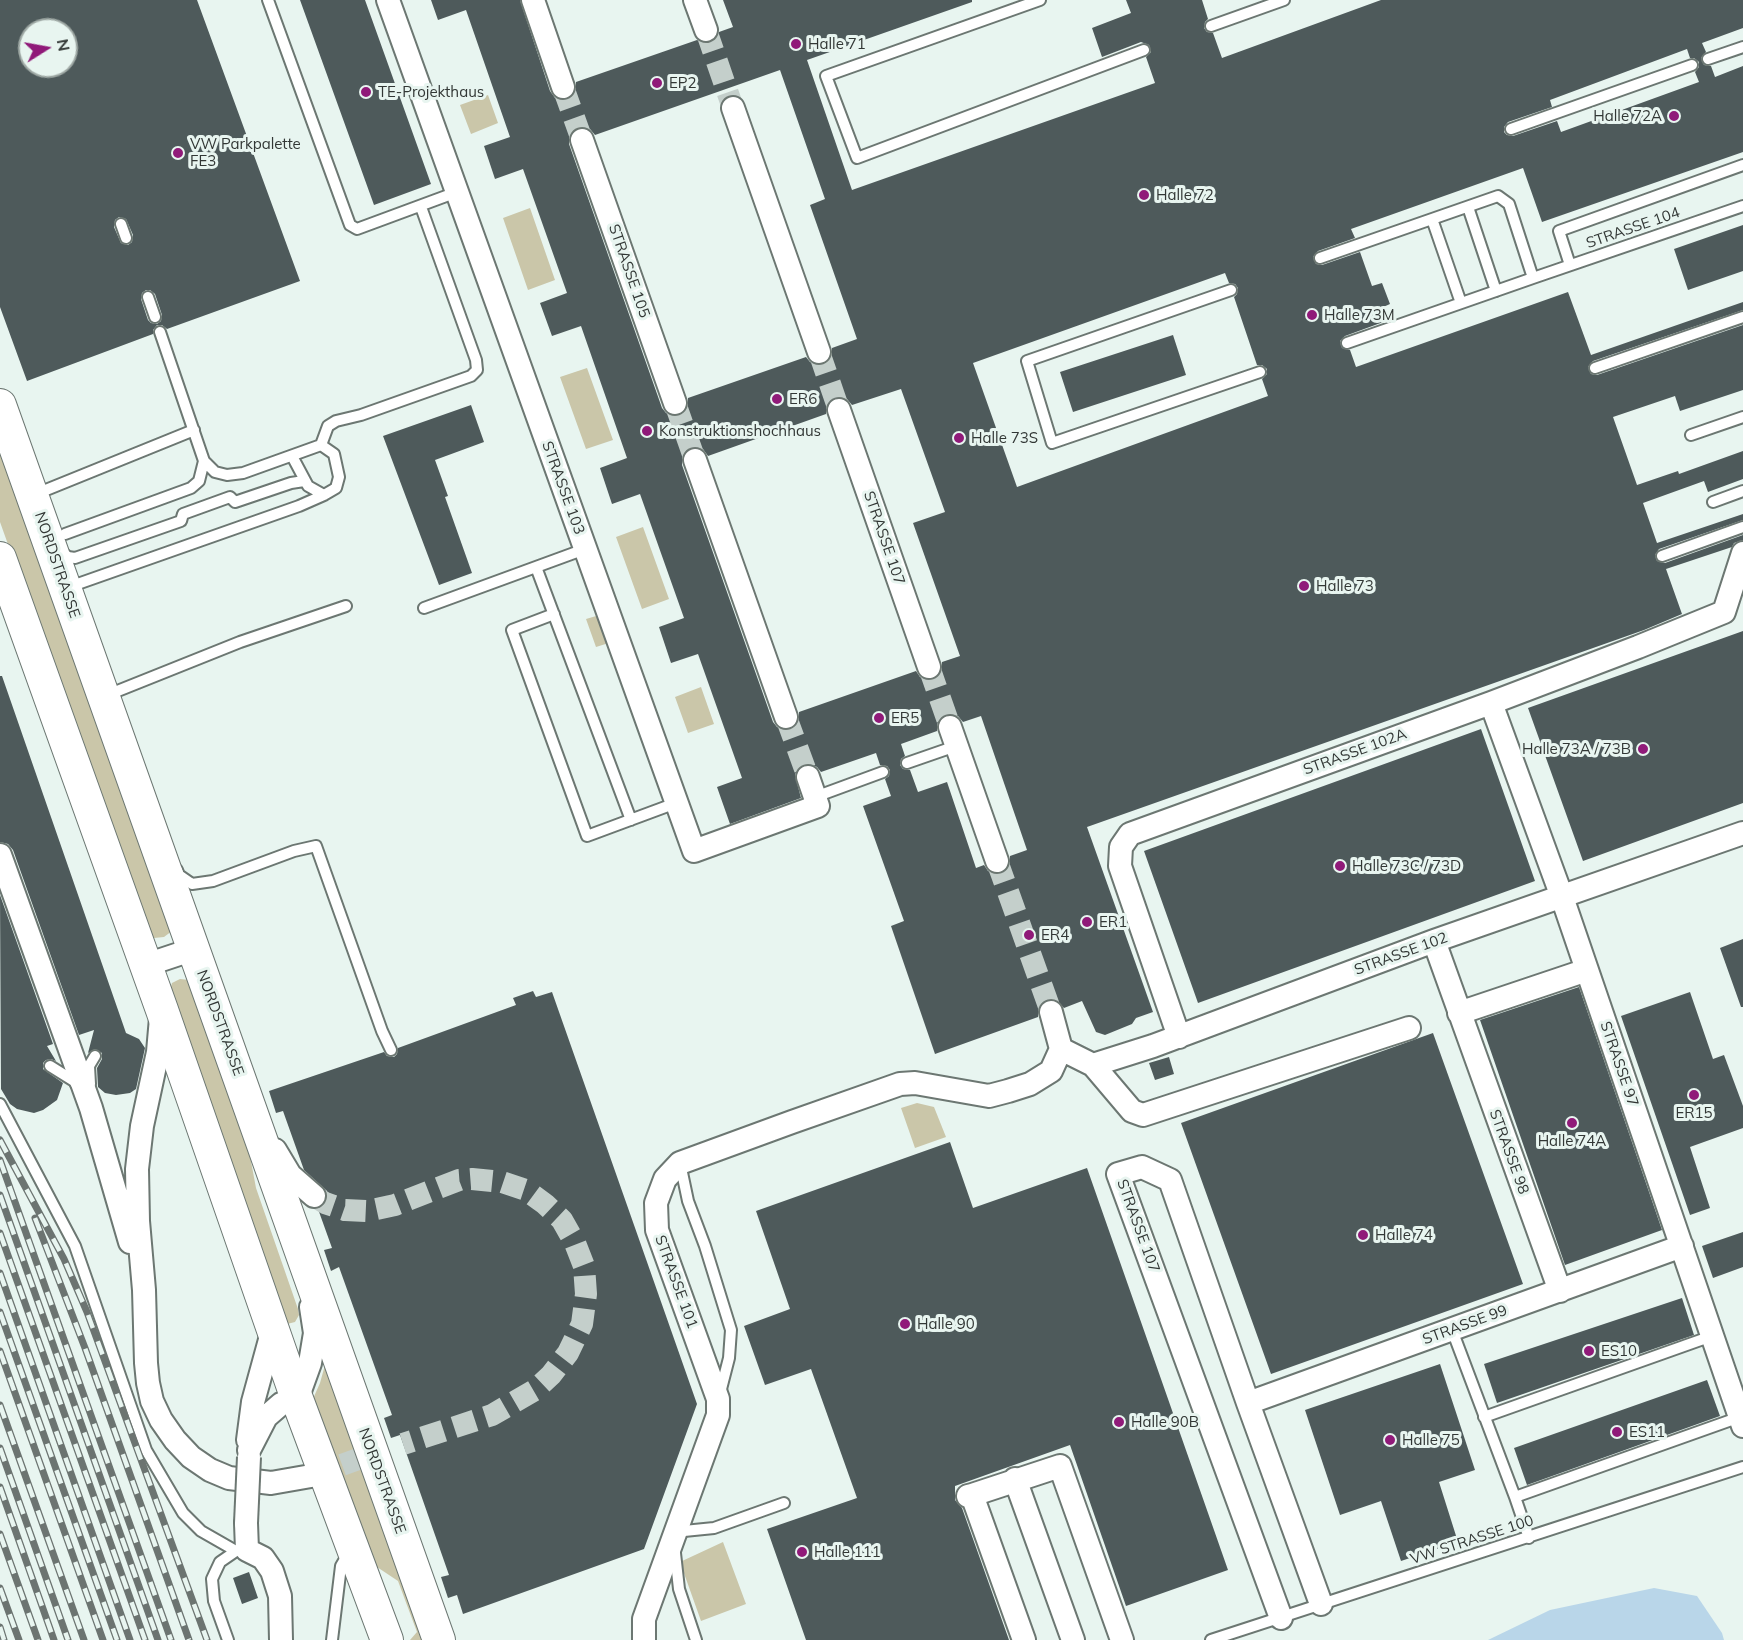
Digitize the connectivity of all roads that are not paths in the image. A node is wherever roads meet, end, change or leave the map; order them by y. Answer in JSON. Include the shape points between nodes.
{"nodes":[{"id":1,"x":268,"y":0,"type":"edge"},
{"id":2,"x":388,"y":0,"type":"edge"},
{"id":3,"x":533,"y":0,"type":"edge"},
{"id":4,"x":695,"y":0,"type":"edge"},
{"id":5,"x":1040,"y":0,"type":"edge"},
{"id":6,"x":1284,"y":0,"type":"edge"},
{"id":7,"x":1211,"y":26,"type":"dead end"},
{"id":8,"x":706,"y":30,"type":"tunnel mouth"},
{"id":9,"x":1743,"y":47,"type":"edge"},
{"id":10,"x":1144,"y":50,"type":"dead end"},
{"id":11,"x":1708,"y":59,"type":"dead end"},
{"id":12,"x":1692,"y":65,"type":"dead end"},
{"id":13,"x":563,"y":87,"type":"tunnel mouth"},
{"id":14,"x":733,"y":108,"type":"tunnel mouth"},
{"id":15,"x":1511,"y":129,"type":"dead end"},
{"id":16,"x":582,"y":140,"type":"tunnel mouth"},
{"id":17,"x":1743,"y":165,"type":"edge"},
{"id":18,"x":457,"y":192,"type":"junction"},
{"id":19,"x":1743,"y":206,"type":"edge"},
{"id":20,"x":421,"y":207,"type":"junction"},
{"id":21,"x":1468,"y":207,"type":"junction"},
{"id":22,"x":1432,"y":219,"type":"junction"},
{"id":23,"x":121,"y":224,"type":"dead end"},
{"id":24,"x":126,"y":237,"type":"dead end"},
{"id":25,"x":1320,"y":258,"type":"dead end"},
{"id":26,"x":1570,"y":265,"type":"junction"},
{"id":27,"x":1533,"y":278,"type":"junction"},
{"id":28,"x":1231,"y":290,"type":"dead end"},
{"id":29,"x":1496,"y":291,"type":"junction"},
{"id":30,"x":148,"y":297,"type":"dead end"},
{"id":31,"x":1461,"y":303,"type":"junction"},
{"id":32,"x":154,"y":314,"type":"dead end"},
{"id":33,"x":1743,"y":317,"type":"edge"},
{"id":34,"x":160,"y":332,"type":"dead end"},
{"id":35,"x":1347,"y":344,"type":"dead end"},
{"id":36,"x":819,"y":352,"type":"tunnel mouth"},
{"id":37,"x":1595,"y":368,"type":"dead end"},
{"id":38,"x":1260,"y":372,"type":"dead end"},
{"id":39,"x":2,"y":398,"type":"edge"},
{"id":40,"x":675,"y":403,"type":"tunnel mouth"},
{"id":41,"x":839,"y":410,"type":"tunnel mouth"},
{"id":42,"x":1743,"y":417,"type":"edge"},
{"id":43,"x":194,"y":430,"type":"junction"},
{"id":44,"x":1691,"y":435,"type":"dead end"},
{"id":45,"x":321,"y":445,"type":"junction"},
{"id":46,"x":292,"y":456,"type":"junction"},
{"id":47,"x":695,"y":460,"type":"tunnel mouth"},
{"id":48,"x":204,"y":461,"type":"junction"},
{"id":49,"x":304,"y":480,"type":"junction"},
{"id":50,"x":1743,"y":491,"type":"edge"},
{"id":51,"x":324,"y":495,"type":"junction"},
{"id":52,"x":1713,"y":502,"type":"dead end"},
{"id":53,"x":46,"y":517,"type":"junction"},
{"id":54,"x":1743,"y":527,"type":"edge"},
{"id":55,"x":585,"y":549,"type":"junction"},
{"id":56,"x":1743,"y":553,"type":"edge"},
{"id":57,"x":1662,"y":556,"type":"dead end"},
{"id":58,"x":0,"y":558,"type":"edge"},
{"id":59,"x":536,"y":567,"type":"junction"},
{"id":60,"x":66,"y":589,"type":"junction"},
{"id":61,"x":346,"y":606,"type":"dead end"},
{"id":62,"x":424,"y":608,"type":"dead end"},
{"id":63,"x":554,"y":614,"type":"junction"},
{"id":64,"x":929,"y":667,"type":"tunnel mouth"},
{"id":65,"x":104,"y":697,"type":"junction"},
{"id":66,"x":1491,"y":703,"type":"junction"},
{"id":67,"x":786,"y":717,"type":"tunnel mouth"},
{"id":68,"x":953,"y":736,"type":"joint"},
{"id":69,"x":908,"y":763,"type":"dead end"},
{"id":70,"x":883,"y":772,"type":"dead end"},
{"id":71,"x":813,"y":793,"type":"joint"},
{"id":72,"x":676,"y":802,"type":"junction"},
{"id":73,"x":631,"y":819,"type":"junction"},
{"id":74,"x":1743,"y":833,"type":"edge"},
{"id":75,"x":157,"y":845,"type":"junction"},
{"id":76,"x":0,"y":855,"type":"edge"},
{"id":77,"x":997,"y":861,"type":"tunnel mouth"},
{"id":78,"x":1562,"y":897,"type":"junction"},
{"id":79,"x":1434,"y":941,"type":"junction"},
{"id":80,"x":194,"y":949,"type":"junction"},
{"id":81,"x":146,"y":964,"type":"junction"},
{"id":82,"x":1587,"y":970,"type":"junction"},
{"id":83,"x":162,"y":1011,"type":"junction"},
{"id":84,"x":1051,"y":1012,"type":"tunnel mouth"},
{"id":85,"x":1459,"y":1013,"type":"junction"},
{"id":86,"x":1409,"y":1028,"type":"dead end"},
{"id":87,"x":1179,"y":1037,"type":"junction"},
{"id":88,"x":1061,"y":1049,"type":"junction"},
{"id":89,"x":391,"y":1050,"type":"dead end"},
{"id":90,"x":95,"y":1056,"type":"dead end"},
{"id":91,"x":1093,"y":1065,"type":"junction"},
{"id":92,"x":50,"y":1066,"type":"dead end"},
{"id":93,"x":0,"y":1104,"type":"edge"},
{"id":94,"x":92,"y":1110,"type":"junction"},
{"id":95,"x":252,"y":1113,"type":"junction"},
{"id":96,"x":680,"y":1163,"type":"junction"},
{"id":97,"x":314,"y":1196,"type":"tunnel mouth"},
{"id":98,"x":1682,"y":1246,"type":"junction"},
{"id":99,"x":305,"y":1264,"type":"junction"},
{"id":100,"x":144,"y":1290,"type":"junction"},
{"id":101,"x":1560,"y":1291,"type":"junction"},
{"id":102,"x":273,"y":1328,"type":"junction"},
{"id":103,"x":1452,"y":1330,"type":"junction"},
{"id":104,"x":1712,"y":1336,"type":"junction"},
{"id":105,"x":297,"y":1399,"type":"junction"},
{"id":106,"x":718,"y":1399,"type":"junction"},
{"id":107,"x":1248,"y":1403,"type":"junction"},
{"id":108,"x":1484,"y":1417,"type":"junction"},
{"id":109,"x":1741,"y":1421,"type":"edge"},
{"id":110,"x":249,"y":1454,"type":"junction"},
{"id":111,"x":1743,"y":1467,"type":"edge"},
{"id":112,"x":311,"y":1476,"type":"tunnel mouth"},
{"id":113,"x":1015,"y":1479,"type":"junction"},
{"id":114,"x":1515,"y":1497,"type":"junction"},
{"id":115,"x":784,"y":1503,"type":"dead end"},
{"id":116,"x":674,"y":1532,"type":"junction"},
{"id":117,"x":1529,"y":1538,"type":"junction"},
{"id":118,"x":352,"y":1546,"type":"junction"},
{"id":119,"x":242,"y":1550,"type":"junction"},
{"id":120,"x":1321,"y":1604,"type":"junction"},
{"id":121,"x":1281,"y":1618,"type":"junction"},
{"id":122,"x":228,"y":1640,"type":"edge"},
{"id":123,"x":281,"y":1640,"type":"edge"},
{"id":124,"x":332,"y":1640,"type":"edge"},
{"id":125,"x":387,"y":1640,"type":"edge"},
{"id":126,"x":439,"y":1640,"type":"edge"},
{"id":127,"x":644,"y":1640,"type":"edge"},
{"id":128,"x":696,"y":1640,"type":"edge"},
{"id":129,"x":1024,"y":1640,"type":"edge"},
{"id":130,"x":1073,"y":1640,"type":"edge"},
{"id":131,"x":1122,"y":1640,"type":"edge"},
{"id":132,"x":1211,"y":1640,"type":"edge"}],
"edges":[{"from":1,"to":20,"type":"lane","via":[[350,225],[357,229]]},
{"from":2,"to":18,"type":"street","name":"STRASSE 103"},
{"from":3,"to":13,"type":"street"},
{"from":4,"to":8,"type":"street"},
{"from":5,"to":10,"type":"lane","via":[[826,76],[857,158]]},
{"from":6,"to":7,"type":"lane"},
{"from":9,"to":11,"type":"lane"},
{"from":12,"to":15,"type":"lane"},
{"from":14,"to":36,"type":"street"},
{"from":16,"to":40,"type":"street","name":"STRASSE 105"},
{"from":17,"to":26,"type":"lane","via":[[1559,231]]},
{"from":18,"to":20,"type":"lane"},
{"from":18,"to":55,"type":"street","name":"STRASSE 103"},
{"from":19,"to":26,"type":"lane","name":"STRASSE 104"},
{"from":20,"to":45,"type":"lane","via":[[477,370],[471,376],[336,421],[328,426]]},
{"from":21,"to":22,"type":"lane"},
{"from":21,"to":27,"type":"lane","via":[[1498,196],[1509,204]]},
{"from":21,"to":29,"type":"lane"},
{"from":22,"to":25,"type":"lane"},
{"from":22,"to":31,"type":"lane"},
{"from":23,"to":24,"type":"lane"},
{"from":26,"to":27,"type":"lane","name":"STRASSE 104"},
{"from":27,"to":29,"type":"lane","name":"STRASSE 104"},
{"from":28,"to":38,"type":"lane","via":[[1027,361],[1052,443]]},
{"from":29,"to":31,"type":"lane","name":"STRASSE 104"},
{"from":30,"to":32,"type":"lane"},
{"from":31,"to":35,"type":"lane","name":"STRASSE 104"},
{"from":33,"to":37,"type":"lane"},
{"from":34,"to":43,"type":"lane"},
{"from":39,"to":53,"type":"street","name":"NORDSTRASSE"},
{"from":41,"to":64,"type":"street","name":"STRASSE 107"},
{"from":42,"to":44,"type":"lane"},
{"from":43,"to":48,"type":"lane"},
{"from":43,"to":53,"type":"lane"},
{"from":45,"to":46,"type":"lane"},
{"from":45,"to":51,"type":"lane","via":[[334,454],[339,477],[336,488]]},
{"from":46,"to":48,"type":"lane","via":[[243,474],[227,475],[215,472]]},
{"from":46,"to":49,"type":"lane"},
{"from":47,"to":67,"type":"street"},
{"from":48,"to":53,"type":"lane","via":[[199,481],[191,488]]},
{"from":49,"to":51,"type":"lane"},
{"from":49,"to":53,"type":"lane","via":[[236,502],[230,497],[183,514],[181,521],[75,558],[68,557]]},
{"from":50,"to":52,"type":"lane"},
{"from":51,"to":60,"type":"lane"},
{"from":53,"to":60,"type":"street","name":"NORDSTRASSE"},
{"from":54,"to":57,"type":"lane"},
{"from":55,"to":59,"type":"lane"},
{"from":55,"to":72,"type":"street","name":"STRASSE 103"},
{"from":56,"to":66,"type":"street","name":"STRASSE 102A","via":[[1724,612]]},
{"from":58,"to":81,"type":"street"},
{"from":59,"to":62,"type":"lane"},
{"from":59,"to":63,"type":"lane"},
{"from":60,"to":65,"type":"street","name":"NORDSTRASSE"},
{"from":61,"to":65,"type":"lane","via":[[240,642]]},
{"from":63,"to":73,"type":"lane"},
{"from":63,"to":73,"type":"lane","via":[[512,630],[587,836]]},
{"from":65,"to":75,"type":"street","name":"NORDSTRASSE"},
{"from":66,"to":78,"type":"street","name":"STRASSE 97"},
{"from":66,"to":87,"type":"street","name":"STRASSE 102A","via":[[1130,834],[1121,847],[1120,866]]},
{"from":68,"to":69,"type":"lane"},
{"from":68,"to":77,"type":"street"},
{"from":70,"to":71,"type":"lane"},
{"from":71,"to":72,"type":"street","name":"STRASSE 103","via":[[694,851]]},
{"from":72,"to":73,"type":"lane"},
{"from":74,"to":78,"type":"street","name":"STRASSE 102"},
{"from":75,"to":80,"type":"street","name":"NORDSTRASSE"},
{"from":75,"to":89,"type":"lane","via":[[173,859],[179,875],[192,884],[213,881],[316,846]]},
{"from":76,"to":94,"type":"street"},
{"from":78,"to":79,"type":"street","name":"STRASSE 102"},
{"from":78,"to":82,"type":"street","name":"STRASSE 97"},
{"from":79,"to":85,"type":"street","name":"STRASSE 98"},
{"from":79,"to":87,"type":"street","name":"STRASSE 102"},
{"from":80,"to":81,"type":"street"},
{"from":80,"to":95,"type":"street","name":"NORDSTRASSE"},
{"from":81,"to":83,"type":"street"},
{"from":82,"to":85,"type":"street"},
{"from":82,"to":98,"type":"street","name":"STRASSE 97"},
{"from":83,"to":100,"type":"street","via":[[136,1168]]},
{"from":83,"to":102,"type":"street"},
{"from":84,"to":88,"type":"street"},
{"from":85,"to":101,"type":"street","name":"STRASSE 98"},
{"from":86,"to":91,"type":"street","via":[[1143,1115],[1132,1111]]},
{"from":87,"to":91,"type":"street","name":"STRASSE 102"},
{"from":88,"to":91,"type":"street"},
{"from":88,"to":96,"type":"street","via":[[1051,1071],[1030,1084],[989,1096],[900,1084]]},
{"from":90,"to":94,"type":"lane","via":[[89,1066]]},
{"from":92,"to":94,"type":"lane","via":[[74,1081]]},
{"from":93,"to":119,"type":"lane","via":[[75,1246],[146,1450],[183,1513],[201,1531]]},
{"from":94,"to":100,"type":"street"},
{"from":95,"to":97,"type":"street","via":[[290,1175]]},
{"from":95,"to":99,"type":"street","name":"NORDSTRASSE"},
{"from":96,"to":106,"type":"lane","via":[[688,1201],[731,1330],[729,1358]]},
{"from":96,"to":106,"type":"street","name":"STRASSE 101","via":[[665,1179],[656,1203],[657,1230]]},
{"from":98,"to":101,"type":"street","name":"STRASSE 99"},
{"from":98,"to":104,"type":"street","name":"STRASSE 97"},
{"from":99,"to":105,"type":"street","via":[[315,1333],[310,1363]]},
{"from":99,"to":126,"type":"street","name":"NORDSTRASSE"},
{"from":100,"to":112,"type":"street","via":[[148,1383],[152,1401],[175,1440],[200,1463],[229,1478],[271,1483]]},
{"from":101,"to":103,"type":"street","name":"STRASSE 99"},
{"from":102,"to":105,"type":"street"},
{"from":102,"to":110,"type":"street","via":[[253,1402]]},
{"from":103,"to":107,"type":"street","name":"STRASSE 99"},
{"from":103,"to":108,"type":"lane"},
{"from":104,"to":108,"type":"lane"},
{"from":104,"to":109,"type":"street","name":"STRASSE 97"},
{"from":105,"to":110,"type":"street","via":[[281,1404],[266,1417]]},
{"from":105,"to":118,"type":"street"},
{"from":106,"to":116,"type":"street","name":"STRASSE 101","via":[[718,1415]]},
{"from":107,"to":120,"type":"street","name":"STRASSE 107"},
{"from":107,"to":121,"type":"street","name":"STRASSE 107","via":[[1170,1180],[1142,1167],[1118,1174]]},
{"from":108,"to":114,"type":"lane"},
{"from":109,"to":114,"type":"lane"},
{"from":110,"to":119,"type":"street","bridge":true},
{"from":111,"to":117,"type":"lane","name":"VW STRASSE 100"},
{"from":113,"to":129,"type":"street","via":[[970,1496]]},
{"from":113,"to":130,"type":"street"},
{"from":113,"to":131,"type":"street","via":[[1060,1466]]},
{"from":114,"to":117,"type":"lane"},
{"from":115,"to":116,"type":"lane","via":[[714,1528]]},
{"from":116,"to":127,"type":"street","name":"STRASSE 101","via":[[644,1619]]},
{"from":116,"to":128,"type":"lane","via":[[679,1589]]},
{"from":117,"to":120,"type":"lane","name":"VW STRASSE 100"},
{"from":118,"to":124,"type":"lane","via":[[341,1566]]},
{"from":118,"to":125,"type":"street"},
{"from":119,"to":122,"type":"lane","via":[[220,1562],[212,1579],[214,1601]]},
{"from":119,"to":123,"type":"street","via":[[263,1558],[272,1571],[280,1596]]},
{"from":120,"to":121,"type":"lane","name":"VW STRASSE 100"},
{"from":121,"to":132,"type":"lane","name":"VW STRASSE 100"}]}
